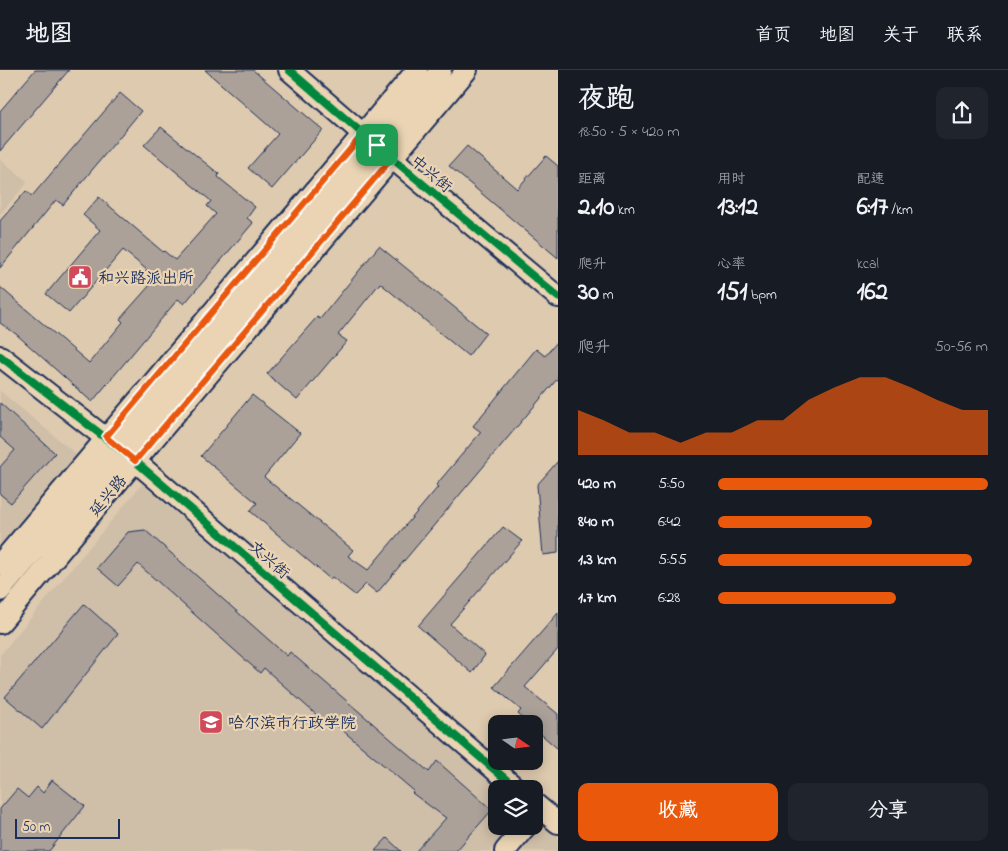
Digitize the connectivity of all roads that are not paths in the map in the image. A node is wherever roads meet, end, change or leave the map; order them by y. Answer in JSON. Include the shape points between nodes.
{"nodes":[{"id":1,"x":289,"y":70,"type":"edge"},
{"id":2,"x":417,"y":70,"type":"edge"},
{"id":3,"x":441,"y":70,"type":"edge"},
{"id":4,"x":467,"y":70,"type":"edge"},
{"id":5,"x":377,"y":146,"type":"junction"},
{"id":6,"x":558,"y":297,"type":"edge"},
{"id":7,"x":0,"y":356,"type":"edge"},
{"id":8,"x":121,"y":448,"type":"junction"},
{"id":9,"x":0,"y":564,"type":"edge"},
{"id":10,"x":0,"y":591,"type":"edge"},
{"id":11,"x":0,"y":623,"type":"edge"},
{"id":12,"x":507,"y":780,"type":"edge"},
{"id":13,"x":543,"y":814,"type":"edge"},
{"id":14,"x":558,"y":823,"type":"edge"},
{"id":15,"x":518,"y":835,"type":"edge"},
{"id":16,"x":505,"y":851,"type":"edge"}],
"edges":[{"from":1,"to":5,"type":"main road","name":"中兴街"},
{"from":2,"to":5,"type":"main road","name":"延兴路"},
{"from":3,"to":5,"type":"main road"},
{"from":4,"to":5,"type":"main road","name":"延兴路"},
{"from":5,"to":6,"type":"main road","name":"中兴街"},
{"from":5,"to":8,"type":"main road","name":"延兴路"},
{"from":5,"to":8,"type":"main road","name":"延兴路"},
{"from":7,"to":8,"type":"main road","name":"文兴街"},
{"from":8,"to":9,"type":"main road","name":"延兴路"},
{"from":8,"to":10,"type":"main road"},
{"from":8,"to":11,"type":"main road","name":"延兴路"},
{"from":8,"to":12,"type":"main road","name":"文兴街"},
{"from":13,"to":14,"type":"main road"},
{"from":15,"to":16,"type":"main road"}]}
